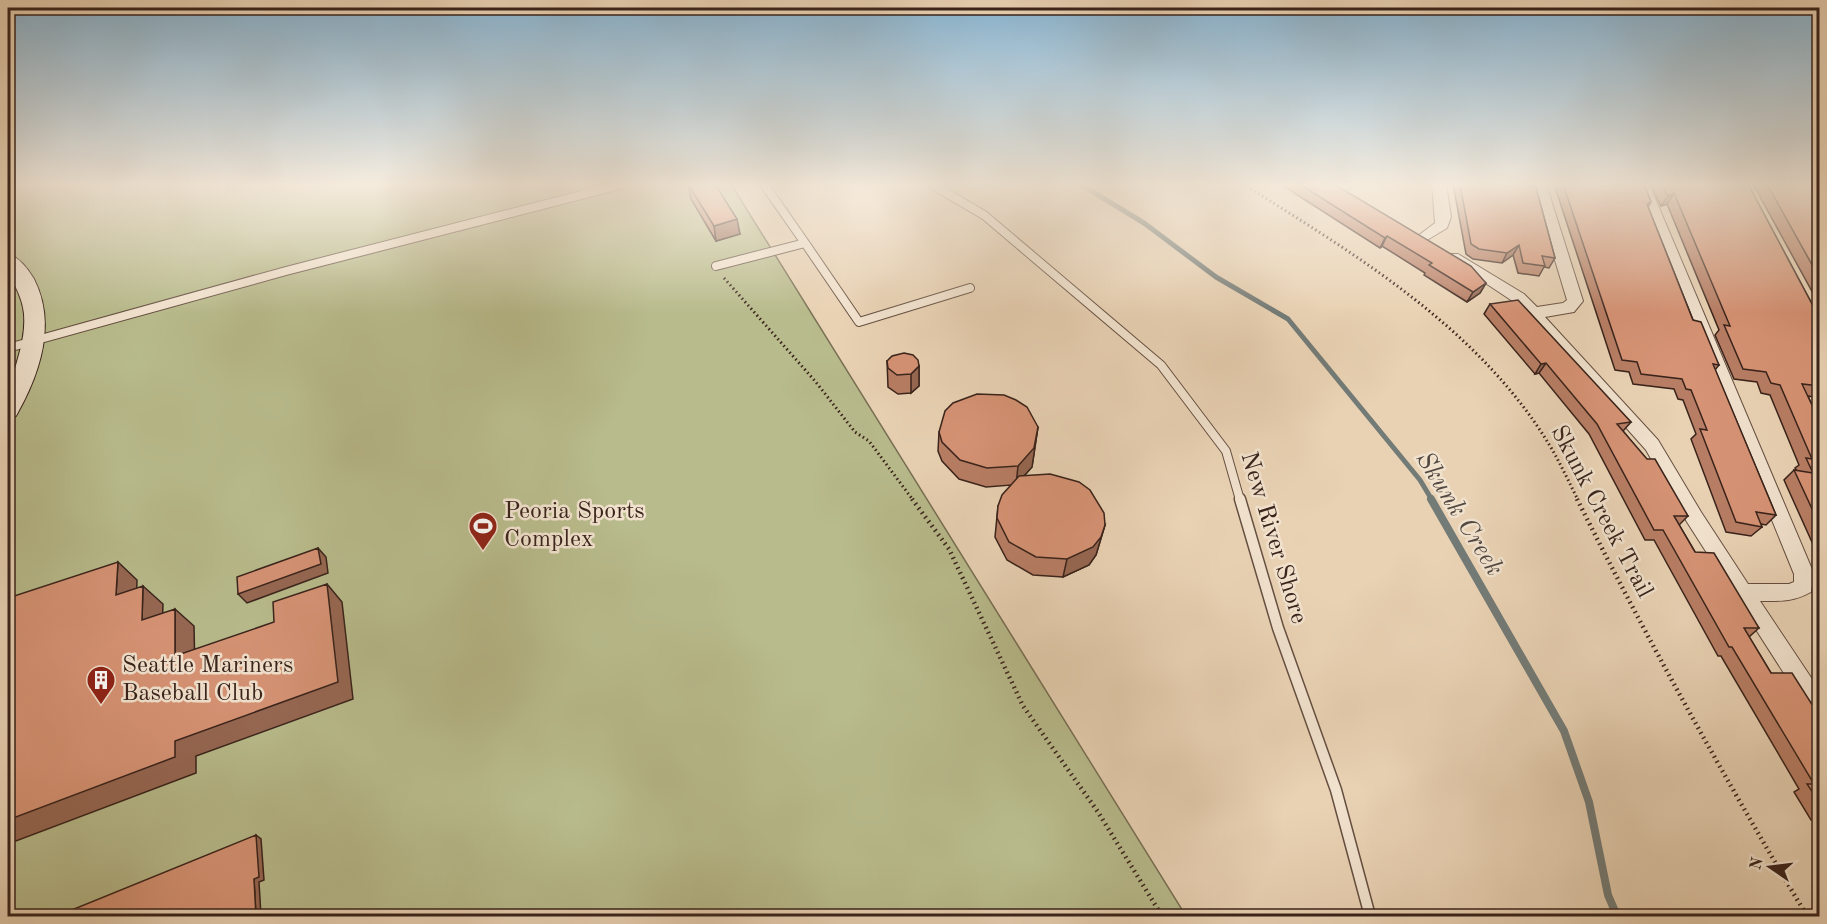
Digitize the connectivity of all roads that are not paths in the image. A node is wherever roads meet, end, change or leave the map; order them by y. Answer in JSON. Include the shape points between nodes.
{"nodes":[{"id":1,"x":456,"y":227,"type":"edge"},
{"id":2,"x":794,"y":227,"type":"edge"},
{"id":3,"x":998,"y":227,"type":"edge"},
{"id":4,"x":1436,"y":227,"type":"edge"},
{"id":5,"x":1552,"y":227,"type":"edge"},
{"id":6,"x":1660,"y":227,"type":"edge"},
{"id":7,"x":805,"y":243,"type":"junction"},
{"id":8,"x":8,"y":260,"type":"edge"},
{"id":9,"x":716,"y":266,"type":"road end"},
{"id":10,"x":970,"y":288,"type":"dead end"},
{"id":11,"x":1535,"y":313,"type":"junction"},
{"id":12,"x":34,"y":341,"type":"junction"},
{"id":13,"x":8,"y":348,"type":"edge"},
{"id":14,"x":8,"y":410,"type":"edge"},
{"id":15,"x":1743,"y":592,"type":"junction"},
{"id":16,"x":1820,"y":710,"type":"edge"},
{"id":17,"x":1370,"y":916,"type":"edge"}],
"edges":[{"from":1,"to":12,"type":"lane"},
{"from":2,"to":7,"type":"lane"},
{"from":3,"to":17,"type":"lane","name":"New River Shore","via":[[1161,365],[1226,451],[1278,628],[1336,790]]},
{"from":4,"to":11,"type":"street","via":[[1416,235],[1506,287]]},
{"from":5,"to":11,"type":"street","via":[[1575,301],[1568,308]]},
{"from":6,"to":15,"type":"street","via":[[1804,574],[1804,586],[1792,593]]},
{"from":7,"to":9,"type":"lane"},
{"from":7,"to":10,"type":"lane","via":[[860,322]]},
{"from":8,"to":12,"type":"street","via":[[24,281],[32,301]]},
{"from":11,"to":15,"type":"street","via":[[1652,445]]},
{"from":12,"to":13,"type":"lane"},
{"from":12,"to":14,"type":"street","via":[[23,380]]},
{"from":15,"to":16,"type":"street"}]}
